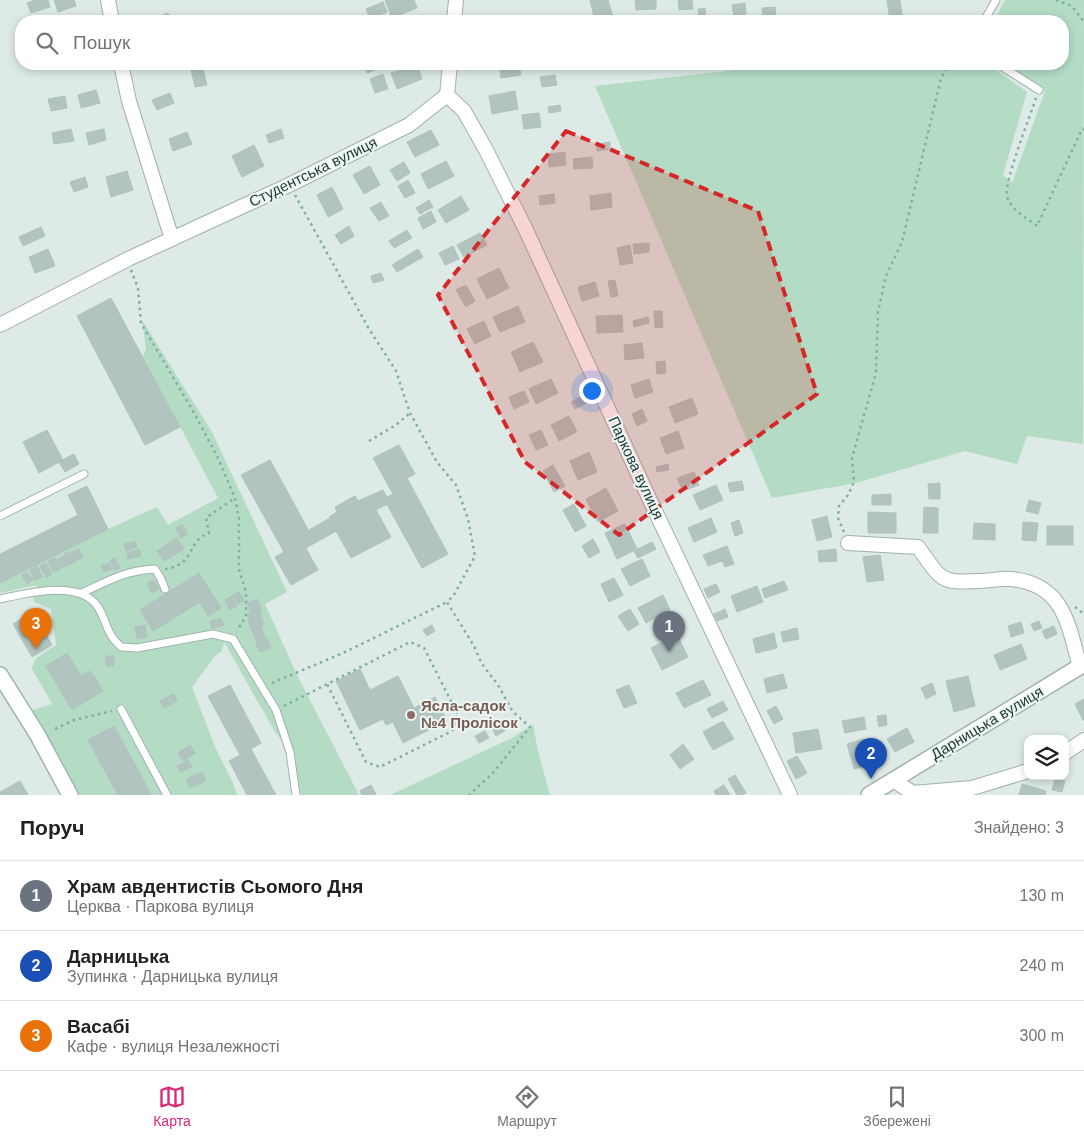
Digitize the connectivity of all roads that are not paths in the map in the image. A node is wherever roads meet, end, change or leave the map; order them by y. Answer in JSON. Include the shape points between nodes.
{"nodes":[{"id":1,"x":108,"y":0,"type":"edge"},
{"id":2,"x":456,"y":0,"type":"edge"},
{"id":3,"x":996,"y":0,"type":"edge"},
{"id":4,"x":111,"y":15,"type":"edge"},
{"id":5,"x":455,"y":15,"type":"edge"},
{"id":6,"x":987,"y":15,"type":"edge"},
{"id":7,"x":122,"y":70,"type":"edge"},
{"id":8,"x":449,"y":70,"type":"edge"},
{"id":9,"x":1007,"y":70,"type":"edge"},
{"id":10,"x":1039,"y":90,"type":"road end"},
{"id":11,"x":447,"y":95,"type":"junction"},
{"id":12,"x":172,"y":238,"type":"junction"},
{"id":13,"x":0,"y":325,"type":"edge"},
{"id":14,"x":84,"y":474,"type":"dead end"},
{"id":15,"x":0,"y":516,"type":"edge"},
{"id":16,"x":848,"y":543,"type":"road end"},
{"id":17,"x":165,"y":589,"type":"dead end"},
{"id":18,"x":82,"y":593,"type":"junction"},
{"id":19,"x":0,"y":599,"type":"edge"},
{"id":20,"x":1082,"y":665,"type":"edge"},
{"id":21,"x":0,"y":675,"type":"edge"},
{"id":22,"x":121,"y":709,"type":"road end"},
{"id":23,"x":1084,"y":740,"type":"edge"},
{"id":24,"x":1069,"y":750,"type":"edge"},
{"id":25,"x":1024,"y":772,"type":"edge"},
{"id":26,"x":893,"y":780,"type":"junction"},
{"id":27,"x":70,"y":795,"type":"edge"},
{"id":28,"x":167,"y":795,"type":"edge"},
{"id":29,"x":296,"y":795,"type":"edge"},
{"id":30,"x":790,"y":795,"type":"edge"},
{"id":31,"x":869,"y":795,"type":"edge"}],
"edges":[{"from":1,"to":4,"type":"street"},
{"from":2,"to":5,"type":"street"},
{"from":3,"to":6,"type":"lane"},
{"from":7,"to":12,"type":"street"},
{"from":8,"to":11,"type":"street"},
{"from":9,"to":10,"type":"lane"},
{"from":11,"to":12,"type":"street","name":"Студентська вулиця","via":[[409,125],[289,185]]},
{"from":11,"to":30,"type":"street","name":"Паркова вулиця","via":[[464,111],[526,230]]},
{"from":12,"to":13,"type":"street","name":"Студентська вулиця"},
{"from":14,"to":15,"type":"lane"},
{"from":16,"to":20,"type":"street","name":"Дарницька вулиця","via":[[918,548],[940,576],[952,581],[1008,578],[1030,582],[1058,602],[1068,621]]},
{"from":17,"to":18,"type":"lane","via":[[155,569],[116,577]]},
{"from":18,"to":19,"type":"lane","via":[[62,590]]},
{"from":18,"to":29,"type":"lane","via":[[98,606],[111,637],[121,647],[137,648],[213,634],[232,639],[276,710],[290,752]]},
{"from":20,"to":26,"type":"street","name":"Дарницька вулиця"},
{"from":21,"to":27,"type":"street"},
{"from":22,"to":28,"type":"lane"},
{"from":23,"to":24,"type":"street"},
{"from":25,"to":26,"type":"street","via":[[972,788],[913,792]]},
{"from":26,"to":31,"type":"street","name":"Дарницька вулиця"}]}
